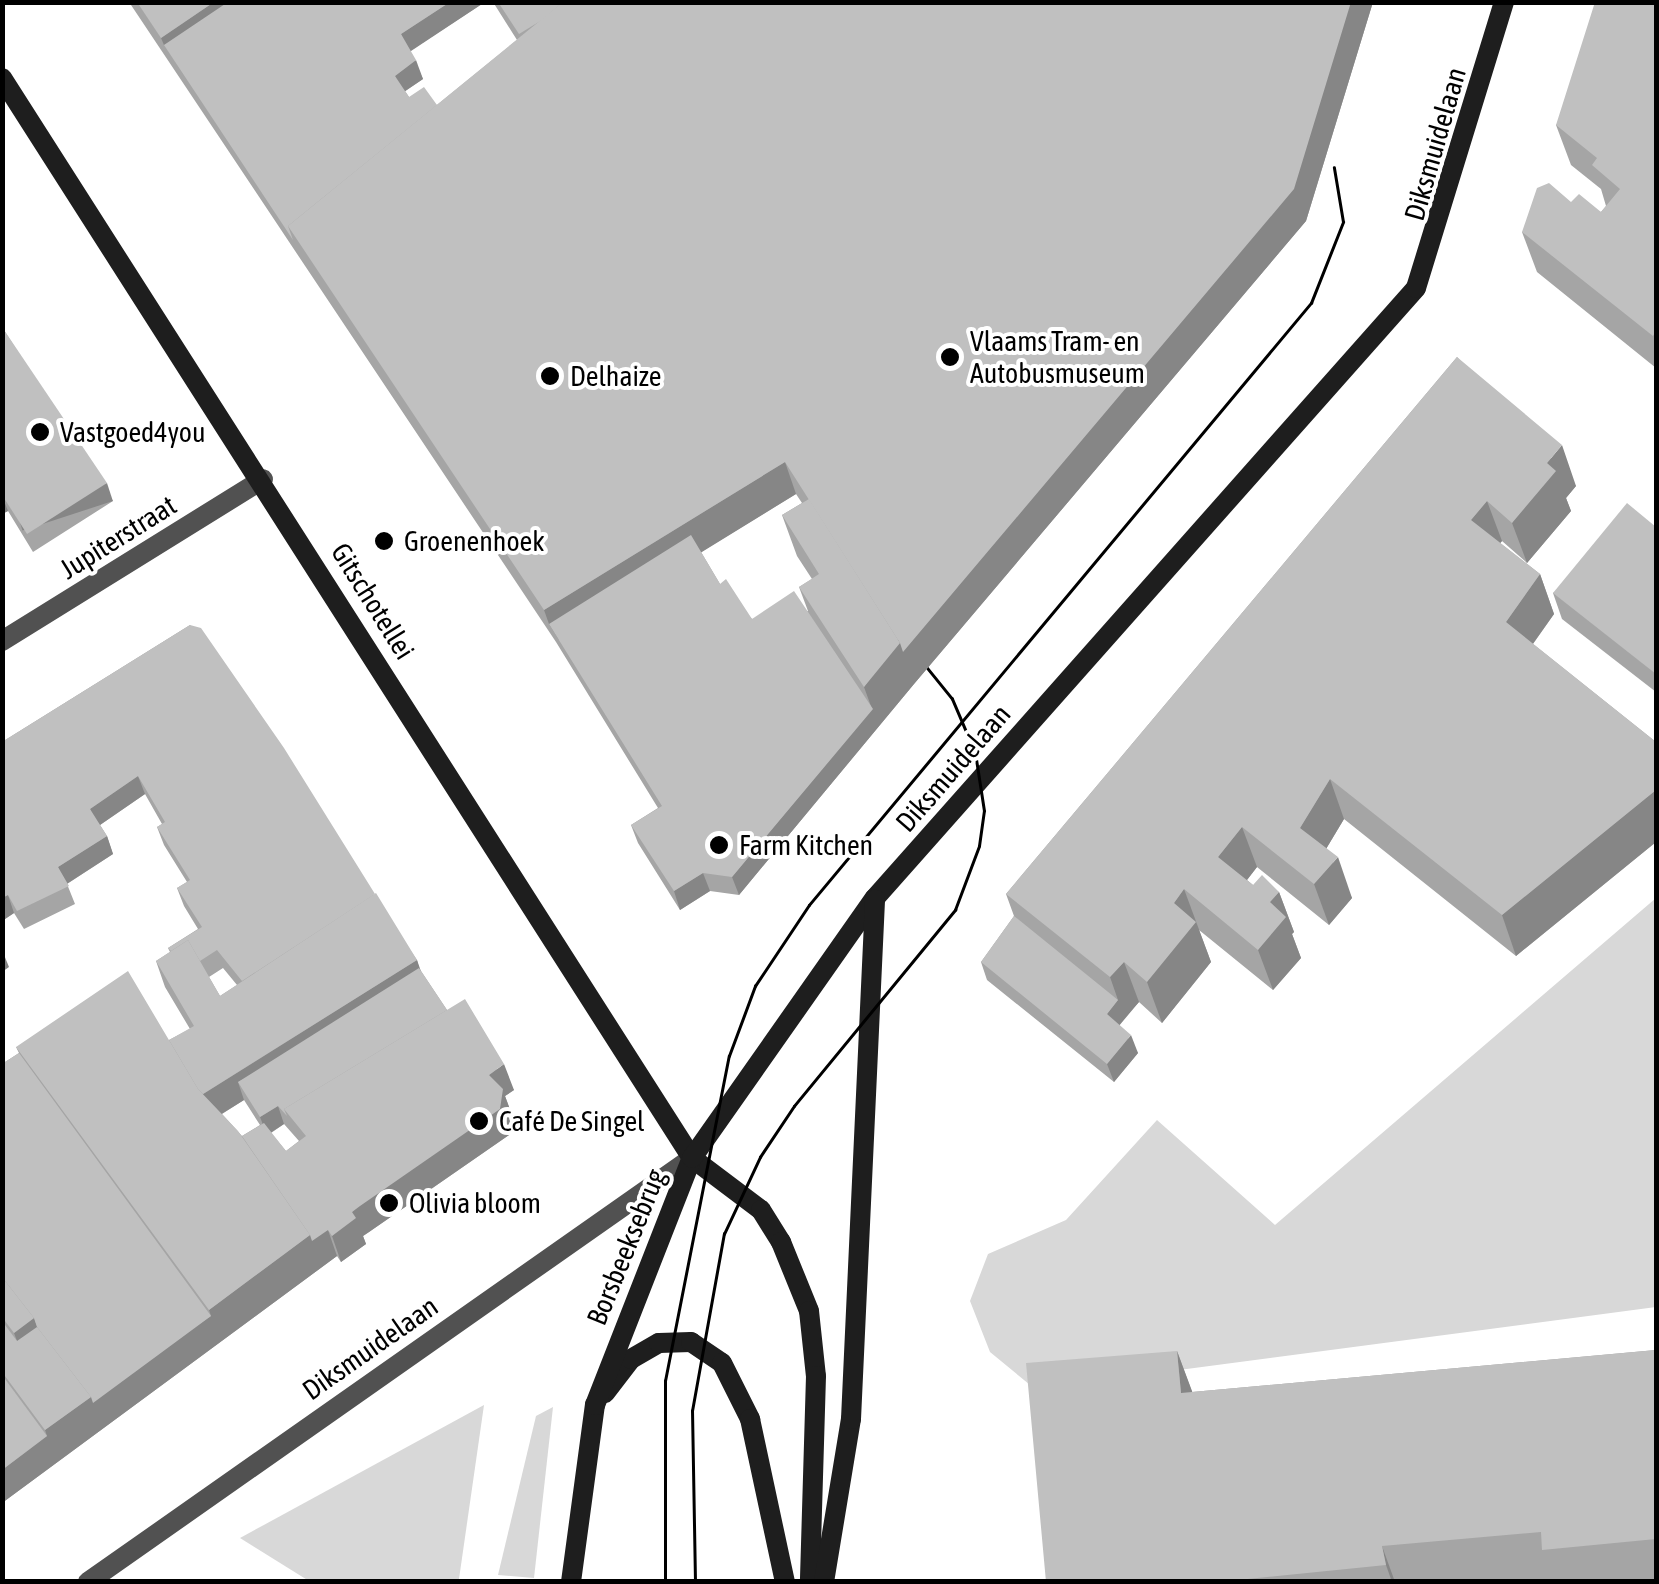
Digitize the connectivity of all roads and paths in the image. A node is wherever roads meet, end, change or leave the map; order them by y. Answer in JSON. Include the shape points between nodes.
{"nodes":[{"id":1,"x":1504,"y":2,"type":"edge"},
{"id":2,"x":2,"y":78,"type":"edge"},
{"id":3,"x":263,"y":479,"type":"junction"},
{"id":4,"x":2,"y":641,"type":"edge"},
{"id":5,"x":875,"y":898,"type":"junction"},
{"id":6,"x":692,"y":1158,"type":"junction"},
{"id":7,"x":595,"y":1405,"type":"junction"},
{"id":8,"x":88,"y":1582,"type":"edge"},
{"id":9,"x":572,"y":1582,"type":"edge"},
{"id":10,"x":785,"y":1582,"type":"edge"},
{"id":11,"x":810,"y":1582,"type":"edge"},
{"id":12,"x":824,"y":1582,"type":"edge"}],
"edges":[{"from":1,"to":5,"type":"street","name":"Diksmuidelaan","via":[[1416,288]]},
{"from":2,"to":3,"type":"street","name":"Gitschotellei"},
{"from":3,"to":4,"type":"street","name":"Jupiterstraat"},
{"from":3,"to":6,"type":"street","name":"Gitschotellei"},
{"from":5,"to":6,"type":"street","name":"Diksmuidelaan"},
{"from":5,"to":12,"type":"street","via":[[852,1418]]},
{"from":6,"to":7,"type":"street","name":"Borsbeeksebrug"},
{"from":6,"to":8,"type":"street","name":"Diksmuidelaan"},
{"from":6,"to":11,"type":"street","name":"Borsbeeksebrug","via":[[761,1210],[798,1276],[816,1376]]},
{"from":7,"to":9,"type":"street","name":"Borsbeeksebrug"},
{"from":7,"to":10,"type":"street","name":"Borsbeeksebrug","via":[[631,1359],[658,1344],[691,1342],[722,1364],[750,1419]]}]}
